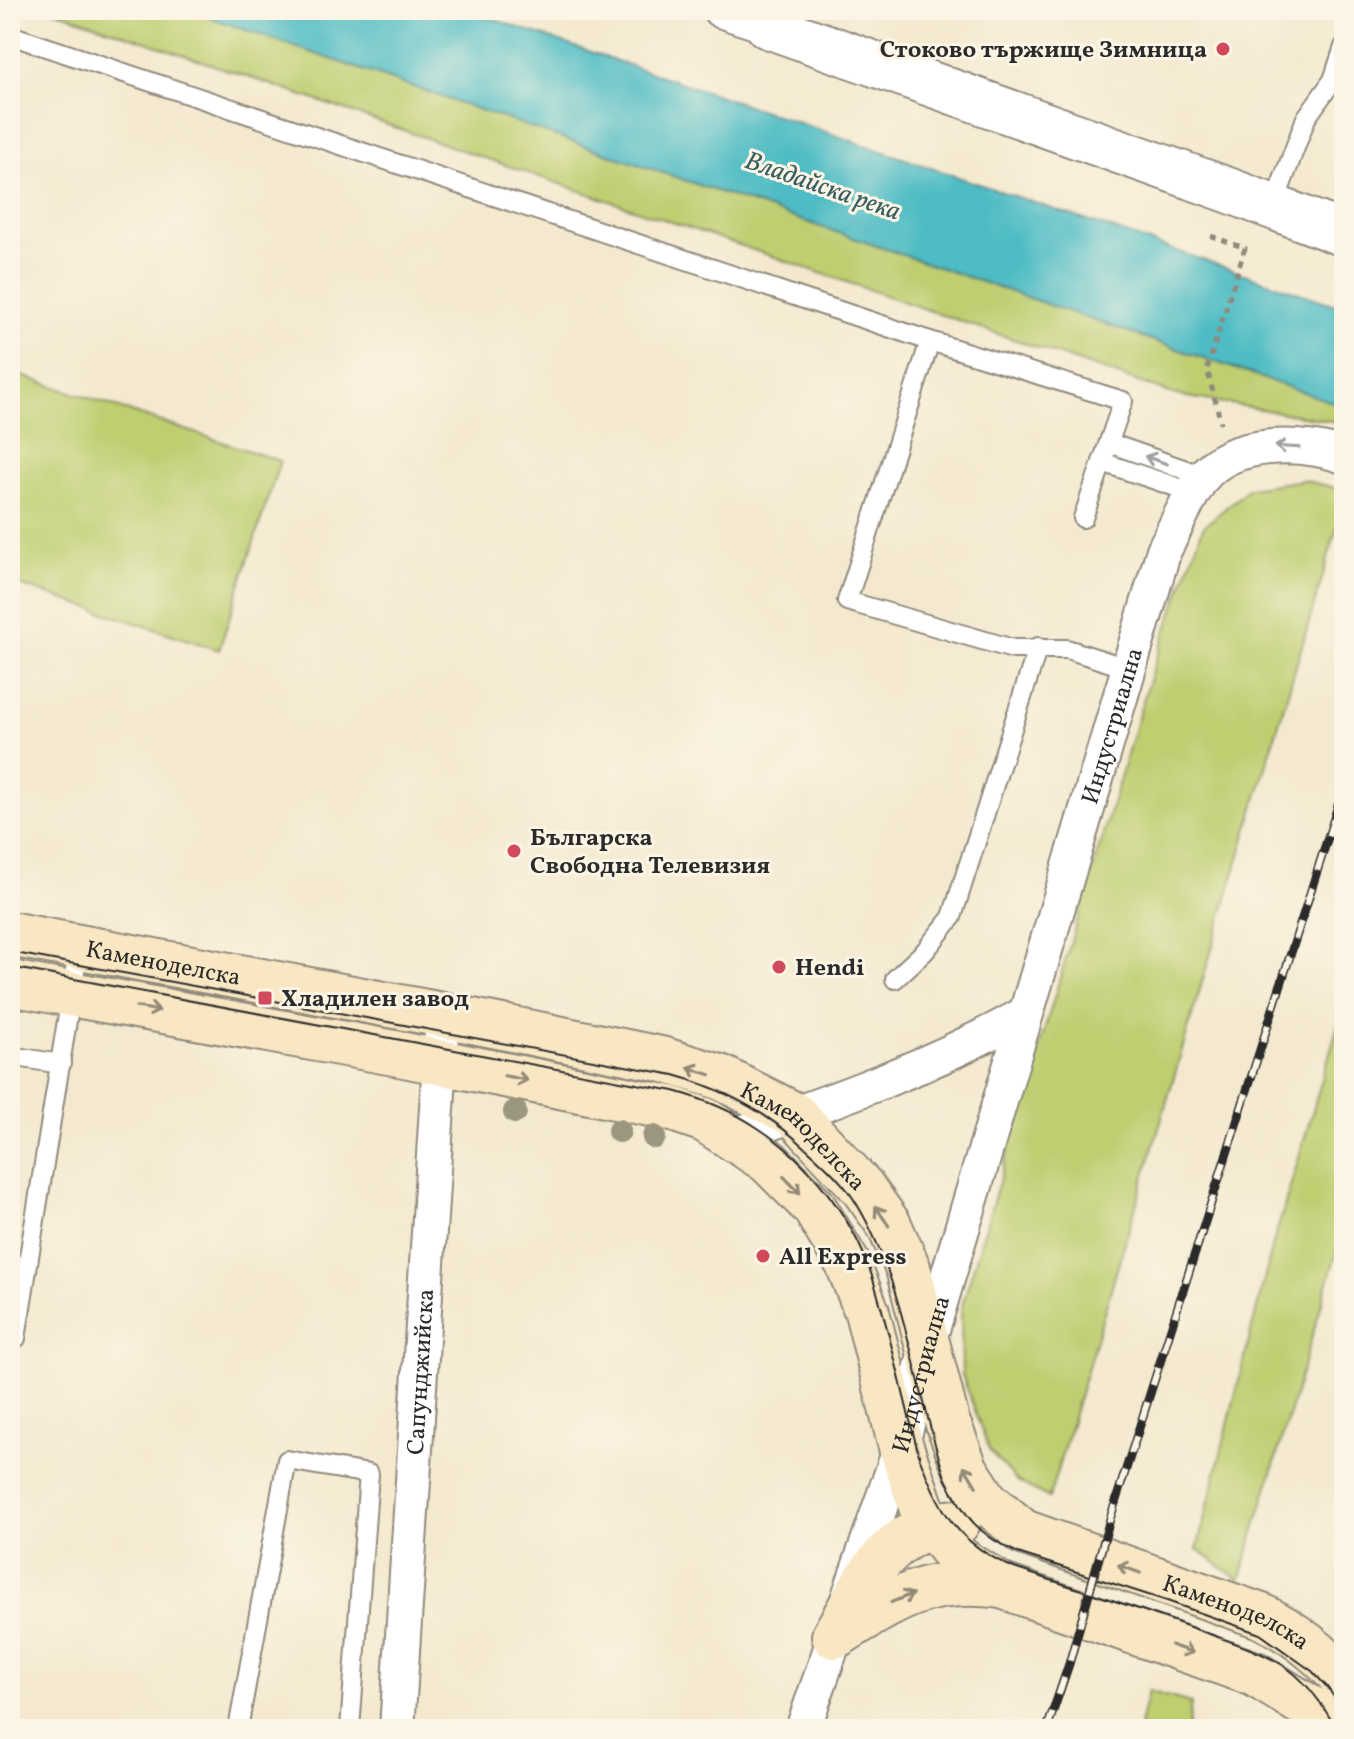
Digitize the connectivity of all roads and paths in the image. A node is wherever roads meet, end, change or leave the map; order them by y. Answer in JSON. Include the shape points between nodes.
{"nodes":[{"id":1,"x":720,"y":10,"type":"edge"},
{"id":2,"x":771,"y":18,"type":"edge"},
{"id":3,"x":10,"y":35,"type":"edge"},
{"id":4,"x":1344,"y":47,"type":"edge"},
{"id":5,"x":1273,"y":207,"type":"junction"},
{"id":6,"x":1344,"y":234,"type":"edge"},
{"id":7,"x":1211,"y":236,"type":"dead end"},
{"id":8,"x":930,"y":341,"type":"junction"},
{"id":9,"x":1109,"y":443,"type":"junction"},
{"id":10,"x":1344,"y":456,"type":"edge"},
{"id":11,"x":1102,"y":462,"type":"junction"},
{"id":12,"x":1209,"y":475,"type":"junction"},
{"id":13,"x":1083,"y":518,"type":"dead end"},
{"id":14,"x":1038,"y":647,"type":"junction"},
{"id":15,"x":1127,"y":668,"type":"junction"},
{"id":16,"x":10,"y":934,"type":"edge"},
{"id":17,"x":79,"y":946,"type":"junction"},
{"id":18,"x":895,"y":979,"type":"dead end"},
{"id":19,"x":10,"y":983,"type":"edge"},
{"id":20,"x":71,"y":995,"type":"junction"},
{"id":21,"x":1025,"y":1014,"type":"junction"},
{"id":22,"x":443,"y":1015,"type":"junction"},
{"id":23,"x":10,"y":1056,"type":"edge"},
{"id":24,"x":439,"y":1062,"type":"junction"},
{"id":25,"x":61,"y":1064,"type":"junction"},
{"id":26,"x":795,"y":1115,"type":"junction"},
{"id":27,"x":733,"y":1136,"type":"junction"},
{"id":28,"x":16,"y":1338,"type":"dead end"},
{"id":29,"x":929,"y":1340,"type":"junction"},
{"id":30,"x":901,"y":1447,"type":"junction"},
{"id":31,"x":931,"y":1525,"type":"junction"},
{"id":32,"x":1023,"y":1532,"type":"junction"},
{"id":33,"x":1002,"y":1586,"type":"junction"},
{"id":34,"x":834,"y":1636,"type":"junction"},
{"id":35,"x":1338,"y":1710,"type":"edge"},
{"id":36,"x":238,"y":1729,"type":"edge"},
{"id":37,"x":350,"y":1729,"type":"edge"},
{"id":38,"x":397,"y":1729,"type":"edge"},
{"id":39,"x":803,"y":1729,"type":"edge"}],
"edges":[{"from":1,"to":2,"type":"street"},
{"from":2,"to":5,"type":"street"},
{"from":3,"to":8,"type":"lane"},
{"from":4,"to":5,"type":"lane","via":[[1333,80],[1306,118]]},
{"from":5,"to":6,"type":"street"},
{"from":7,"to":12,"type":"path","via":[[1245,248],[1207,369]]},
{"from":8,"to":9,"type":"lane","via":[[1123,401]]},
{"from":8,"to":14,"type":"lane","via":[[847,601],[1013,649]]},
{"from":9,"to":11,"type":"lane"},
{"from":12,"to":9,"type":"lane","one_way":true},
{"from":10,"to":12,"type":"street","one_way":true,"via":[[1280,445]]},
{"from":11,"to":12,"type":"lane"},
{"from":11,"to":13,"type":"lane"},
{"from":12,"to":15,"type":"street","name":"Индустриална","via":[[1164,550]]},
{"from":14,"to":15,"type":"lane","via":[[1078,652]]},
{"from":14,"to":18,"type":"lane","via":[[952,917]]},
{"from":15,"to":21,"type":"street","name":"Индустриална"},
{"from":16,"to":17,"type":"main road","name":"Каменоделска"},
{"from":17,"to":20,"type":"lane"},
{"from":17,"to":22,"type":"main road","name":"Каменоделска"},
{"from":19,"to":20,"type":"main road","name":"Каменоделска"},
{"from":20,"to":24,"type":"main road","name":"Каменоделска","one_way":true},
{"from":20,"to":25,"type":"lane"},
{"from":21,"to":26,"type":"street","via":[[936,1060]]},
{"from":21,"to":29,"type":"street","name":"Индустриална"},
{"from":22,"to":24,"type":"street","name":"Сапунджийска"},
{"from":26,"to":22,"type":"main road","name":"Каменоделска","one_way":true,"via":[[720,1077],[661,1059]]},
{"from":23,"to":25,"type":"lane"},
{"from":24,"to":27,"type":"main road","name":"Каменоделска","one_way":true,"via":[[670,1108]]},
{"from":24,"to":38,"type":"street","name":"Сапунджийска"},
{"from":25,"to":28,"type":"lane"},
{"from":26,"to":27,"type":"street"},
{"from":29,"to":26,"type":"main road","name":"Каменоделска","one_way":true,"via":[[889,1225],[862,1187]]},
{"from":27,"to":30,"type":"main road","name":"Каменоделска","one_way":true,"via":[[768,1161],[814,1207],[848,1264],[867,1312]]},
{"from":29,"to":30,"type":"street","name":"Индустриална"},
{"from":32,"to":29,"type":"main road","name":"Каменоделска","one_way":true,"via":[[986,1501],[966,1470],[947,1421]]},
{"from":30,"to":31,"type":"main road","name":"Каменоделска"},
{"from":30,"to":34,"type":"street","name":"Индустриална"},
{"from":31,"to":32,"type":"main road","via":[[974,1523]]},
{"from":31,"to":33,"type":"main road","name":"Каменоделска","via":[[959,1559]]},
{"from":31,"to":34,"type":"main road","via":[[896,1545],[878,1565]]},
{"from":35,"to":32,"type":"main road","name":"Каменоделска","one_way":true,"via":[[1310,1645],[1286,1628]]},
{"from":34,"to":33,"type":"main road","one_way":true,"via":[[893,1601],[933,1586]]},
{"from":33,"to":35,"type":"main road","name":"Каменоделска","one_way":true,"via":[[1255,1674],[1288,1694]]},
{"from":34,"to":39,"type":"street","name":"Индустриална"},
{"from":36,"to":37,"type":"lane","via":[[287,1460],[369,1474]]}]}
